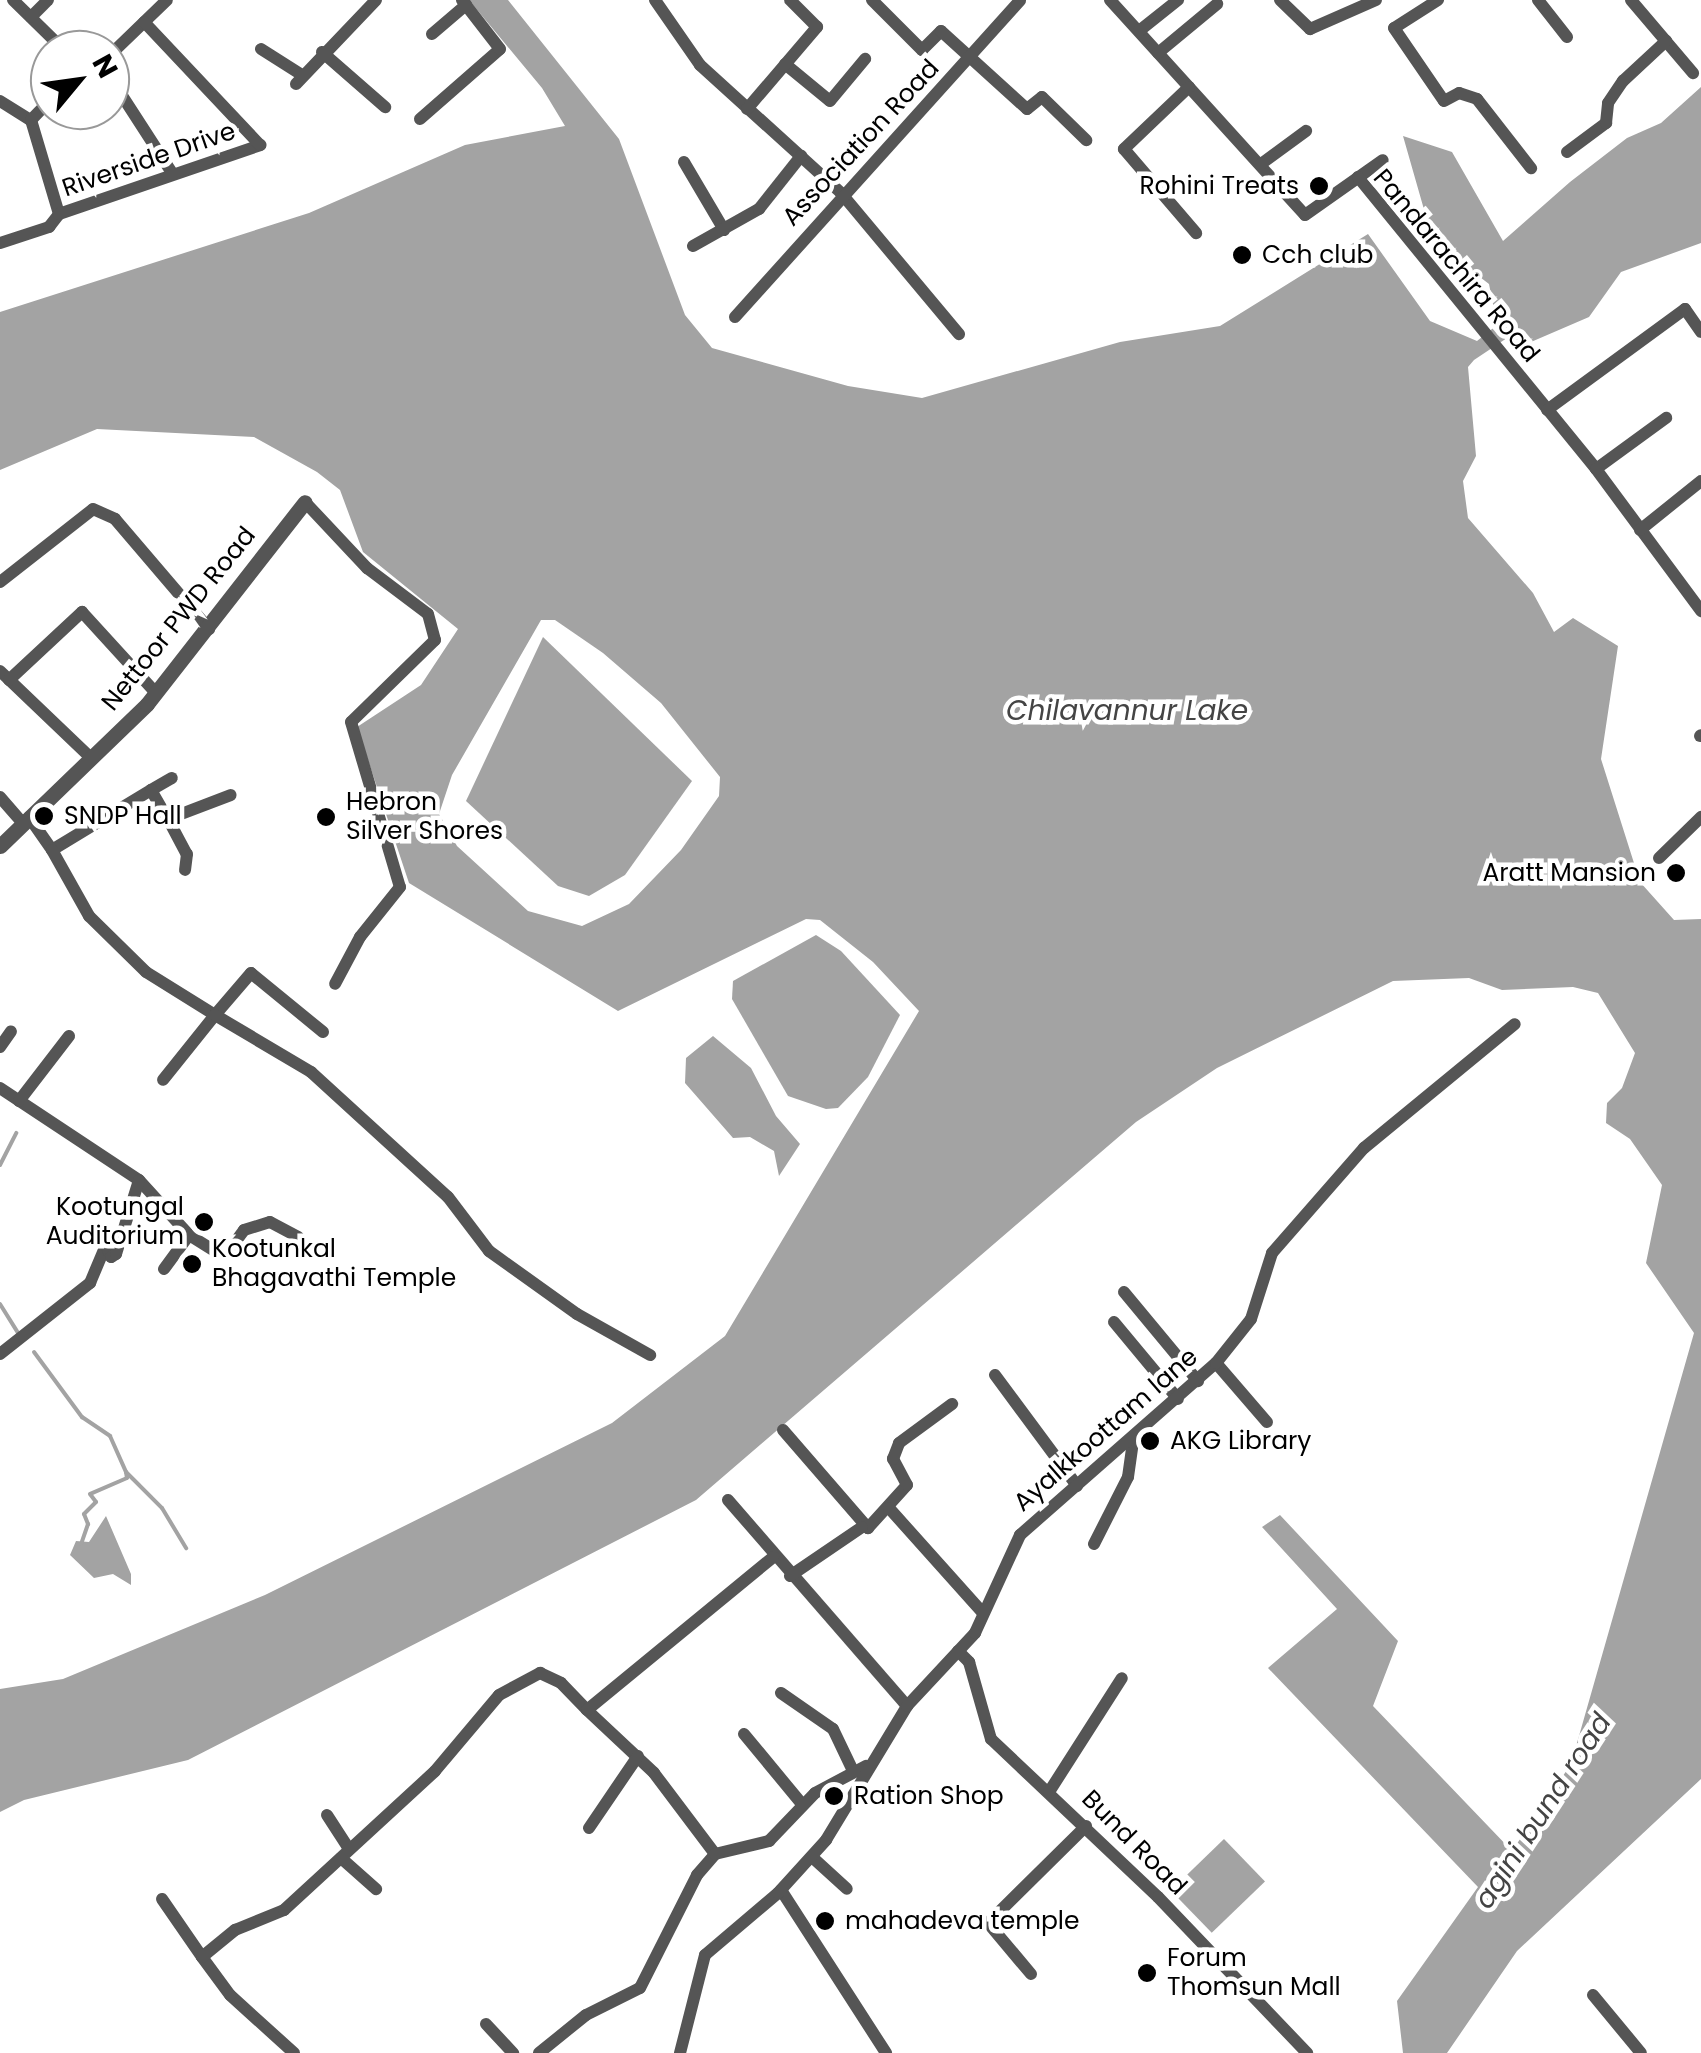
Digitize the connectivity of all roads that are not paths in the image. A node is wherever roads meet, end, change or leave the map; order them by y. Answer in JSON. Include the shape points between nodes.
{"nodes":[{"id":1,"x":14,"y":0,"type":"edge"},
{"id":2,"x":48,"y":0,"type":"edge"},
{"id":3,"x":167,"y":0,"type":"edge"},
{"id":4,"x":376,"y":0,"type":"edge"},
{"id":5,"x":655,"y":0,"type":"edge"},
{"id":6,"x":790,"y":0,"type":"edge"},
{"id":7,"x":872,"y":0,"type":"edge"},
{"id":8,"x":1020,"y":0,"type":"edge"},
{"id":9,"x":1110,"y":0,"type":"edge"},
{"id":10,"x":1178,"y":0,"type":"edge"},
{"id":11,"x":1280,"y":0,"type":"edge"},
{"id":12,"x":1376,"y":0,"type":"edge"},
{"id":13,"x":1438,"y":0,"type":"edge"},
{"id":14,"x":1538,"y":0,"type":"edge"},
{"id":15,"x":1631,"y":0,"type":"edge"},
{"id":16,"x":464,"y":3,"type":"edge"},
{"id":17,"x":1217,"y":4,"type":"dead end"},
{"id":18,"x":31,"y":17,"type":"junction"},
{"id":19,"x":144,"y":22,"type":"junction"},
{"id":20,"x":44,"y":30,"type":"edge"},
{"id":21,"x":1139,"y":31,"type":"junction"},
{"id":22,"x":432,"y":34,"type":"dead end"},
{"id":23,"x":130,"y":36,"type":"edge"},
{"id":24,"x":1567,"y":36,"type":"dead end"},
{"id":25,"x":1666,"y":41,"type":"junction"},
{"id":26,"x":261,"y":49,"type":"dead end"},
{"id":27,"x":322,"y":52,"type":"junction"},
{"id":28,"x":1158,"y":53,"type":"junction"},
{"id":29,"x":974,"y":56,"type":"junction"},
{"id":30,"x":865,"y":59,"type":"dead end"},
{"id":31,"x":785,"y":64,"type":"junction"},
{"id":32,"x":1693,"y":74,"type":"dead end"},
{"id":33,"x":1189,"y":87,"type":"junction"},
{"id":34,"x":0,"y":100,"type":"edge"},
{"id":35,"x":385,"y":107,"type":"dead end"},
{"id":36,"x":130,"y":108,"type":"edge"},
{"id":37,"x":747,"y":109,"type":"junction"},
{"id":38,"x":30,"y":120,"type":"edge"},
{"id":39,"x":420,"y":120,"type":"dead end"},
{"id":40,"x":33,"y":130,"type":"edge"},
{"id":41,"x":1306,"y":132,"type":"dead end"},
{"id":42,"x":1086,"y":140,"type":"dead end"},
{"id":43,"x":1567,"y":152,"type":"dead end"},
{"id":44,"x":801,"y":156,"type":"junction"},
{"id":45,"x":1383,"y":160,"type":"dead end"},
{"id":46,"x":684,"y":162,"type":"dead end"},
{"id":47,"x":1261,"y":164,"type":"junction"},
{"id":48,"x":1531,"y":168,"type":"dead end"},
{"id":49,"x":172,"y":173,"type":"junction"},
{"id":50,"x":1358,"y":178,"type":"junction"},
{"id":51,"x":841,"y":193,"type":"junction"},
{"id":52,"x":59,"y":214,"type":"junction"},
{"id":53,"x":724,"y":230,"type":"junction"},
{"id":54,"x":1196,"y":233,"type":"dead end"},
{"id":55,"x":0,"y":243,"type":"edge"},
{"id":56,"x":693,"y":246,"type":"dead end"},
{"id":57,"x":735,"y":317,"type":"dead end"},
{"id":58,"x":1701,"y":332,"type":"edge"},
{"id":59,"x":958,"y":334,"type":"dead end"},
{"id":60,"x":1547,"y":410,"type":"junction"},
{"id":61,"x":1666,"y":418,"type":"dead end"},
{"id":62,"x":1596,"y":469,"type":"junction"},
{"id":63,"x":1701,"y":481,"type":"edge"},
{"id":64,"x":305,"y":502,"type":"joint"},
{"id":65,"x":1640,"y":530,"type":"junction"},
{"id":66,"x":0,"y":582,"type":"edge"},
{"id":67,"x":1698,"y":601,"type":"edge"},
{"id":68,"x":209,"y":628,"type":"junction"},
{"id":69,"x":5,"y":676,"type":"edge"},
{"id":70,"x":156,"y":693,"type":"junction"},
{"id":71,"x":92,"y":759,"type":"junction"},
{"id":72,"x":172,"y":778,"type":"dead end"},
{"id":73,"x":152,"y":790,"type":"junction"},
{"id":74,"x":231,"y":795,"type":"dead end"},
{"id":75,"x":0,"y":797,"type":"edge"},
{"id":76,"x":1701,"y":818,"type":"edge"},
{"id":77,"x":168,"y":819,"type":"junction"},
{"id":78,"x":26,"y":820,"type":"junction"},
{"id":79,"x":0,"y":846,"type":"edge"},
{"id":80,"x":52,"y":850,"type":"junction"},
{"id":81,"x":1659,"y":858,"type":"dead end"},
{"id":82,"x":185,"y":870,"type":"dead end"},
{"id":83,"x":335,"y":984,"type":"dead end"},
{"id":84,"x":215,"y":1015,"type":"junction"},
{"id":85,"x":1515,"y":1024,"type":"dead end"},
{"id":86,"x":11,"y":1031,"type":"dead end"},
{"id":87,"x":323,"y":1032,"type":"dead end"},
{"id":88,"x":69,"y":1036,"type":"dead end"},
{"id":89,"x":0,"y":1047,"type":"edge"},
{"id":90,"x":163,"y":1080,"type":"dead end"},
{"id":91,"x":0,"y":1088,"type":"edge"},
{"id":92,"x":19,"y":1101,"type":"junction"},
{"id":93,"x":139,"y":1180,"type":"junction"},
{"id":94,"x":189,"y":1235,"type":"junction"},
{"id":95,"x":298,"y":1236,"type":"dead end"},
{"id":96,"x":164,"y":1269,"type":"dead end"},
{"id":97,"x":1124,"y":1292,"type":"dead end"},
{"id":98,"x":1114,"y":1322,"type":"dead end"},
{"id":99,"x":0,"y":1354,"type":"edge"},
{"id":100,"x":650,"y":1355,"type":"dead end"},
{"id":101,"x":1216,"y":1363,"type":"junction"},
{"id":102,"x":995,"y":1376,"type":"dead end"},
{"id":103,"x":1198,"y":1381,"type":"junction"},
{"id":104,"x":1178,"y":1399,"type":"junction"},
{"id":105,"x":952,"y":1404,"type":"dead end"},
{"id":106,"x":1267,"y":1422,"type":"dead end"},
{"id":107,"x":783,"y":1430,"type":"dead end"},
{"id":108,"x":1133,"y":1440,"type":"junction"},
{"id":109,"x":1077,"y":1486,"type":"junction"},
{"id":110,"x":728,"y":1500,"type":"dead end"},
{"id":111,"x":890,"y":1508,"type":"junction"},
{"id":112,"x":862,"y":1528,"type":"junction"},
{"id":113,"x":1094,"y":1544,"type":"dead end"},
{"id":114,"x":773,"y":1556,"type":"junction"},
{"id":115,"x":790,"y":1576,"type":"junction"},
{"id":116,"x":982,"y":1612,"type":"junction"},
{"id":117,"x":958,"y":1651,"type":"junction"},
{"id":118,"x":1122,"y":1678,"type":"dead end"},
{"id":119,"x":780,"y":1693,"type":"dead end"},
{"id":120,"x":907,"y":1706,"type":"junction"},
{"id":121,"x":586,"y":1710,"type":"junction"},
{"id":122,"x":744,"y":1734,"type":"dead end"},
{"id":123,"x":638,"y":1756,"type":"junction"},
{"id":124,"x":860,"y":1768,"type":"junction"},
{"id":125,"x":1049,"y":1792,"type":"junction"},
{"id":126,"x":802,"y":1804,"type":"junction"},
{"id":127,"x":327,"y":1815,"type":"dead end"},
{"id":128,"x":1086,"y":1826,"type":"junction"},
{"id":129,"x":589,"y":1828,"type":"dead end"},
{"id":130,"x":345,"y":1854,"type":"junction"},
{"id":131,"x":715,"y":1854,"type":"junction"},
{"id":132,"x":812,"y":1856,"type":"junction"},
{"id":133,"x":847,"y":1889,"type":"dead end"},
{"id":134,"x":376,"y":1890,"type":"dead end"},
{"id":135,"x":781,"y":1890,"type":"junction"},
{"id":136,"x":162,"y":1899,"type":"dead end"},
{"id":137,"x":202,"y":1958,"type":"junction"},
{"id":138,"x":1032,"y":1974,"type":"dead end"},
{"id":139,"x":1593,"y":1995,"type":"dead end"},
{"id":140,"x":486,"y":2024,"type":"dead end"},
{"id":141,"x":294,"y":2053,"type":"edge"},
{"id":142,"x":513,"y":2053,"type":"edge"},
{"id":143,"x":539,"y":2053,"type":"edge"},
{"id":144,"x":680,"y":2053,"type":"edge"},
{"id":145,"x":886,"y":2053,"type":"edge"},
{"id":146,"x":1307,"y":2053,"type":"edge"},
{"id":147,"x":1641,"y":2053,"type":"edge"}],
"edges":[{"from":1,"to":18,"type":"street"},
{"from":2,"to":18,"type":"street"},
{"from":3,"to":19,"type":"street"},
{"from":4,"to":27,"type":"street"},
{"from":5,"to":37,"type":"street","via":[[700,65]]},
{"from":6,"to":31,"type":"street","via":[[817,28]]},
{"from":7,"to":29,"type":"street","via":[[922,50],[941,30]]},
{"from":8,"to":29,"type":"street","name":"Association Road"},
{"from":9,"to":21,"type":"street","name":"Pandarachira Road"},
{"from":10,"to":21,"type":"street"},
{"from":11,"to":12,"type":"street","via":[[1310,28]]},
{"from":13,"to":48,"type":"street","via":[[1394,28],[1444,102],[1459,93],[1478,99]]},
{"from":14,"to":24,"type":"street"},
{"from":15,"to":25,"type":"street"},
{"from":16,"to":22,"type":"street"},
{"from":16,"to":39,"type":"street","via":[[500,49]]},
{"from":17,"to":28,"type":"street"},
{"from":18,"to":20,"type":"street"},
{"from":19,"to":23,"type":"street"},
{"from":19,"to":49,"type":"street","name":"Riverside Drive","via":[[260,145]]},
{"from":21,"to":28,"type":"street","name":"Pandarachira Road"},
{"from":25,"to":32,"type":"street"},
{"from":25,"to":43,"type":"street","via":[[1623,81],[1608,103],[1606,124]]},
{"from":26,"to":27,"type":"street","via":[[299,79]]},
{"from":27,"to":35,"type":"street"},
{"from":28,"to":33,"type":"street","name":"Pandarachira Road"},
{"from":29,"to":42,"type":"street","via":[[1028,109],[1042,97]]},
{"from":29,"to":51,"type":"street","name":"Association Road"},
{"from":30,"to":31,"type":"street","via":[[830,102]]},
{"from":31,"to":37,"type":"street"},
{"from":33,"to":47,"type":"street","name":"Pandarachira Road"},
{"from":33,"to":54,"type":"street","via":[[1124,149]]},
{"from":34,"to":38,"type":"street"},
{"from":36,"to":49,"type":"street"},
{"from":37,"to":44,"type":"street"},
{"from":40,"to":52,"type":"street"},
{"from":41,"to":47,"type":"street"},
{"from":44,"to":51,"type":"street"},
{"from":44,"to":53,"type":"street","via":[[759,209]]},
{"from":45,"to":50,"type":"street"},
{"from":46,"to":53,"type":"street"},
{"from":47,"to":50,"type":"street","name":"Pandarachira Road","via":[[1304,215]]},
{"from":49,"to":52,"type":"street","name":"Riverside Drive"},
{"from":50,"to":60,"type":"street","name":"Pandarachira Road"},
{"from":51,"to":57,"type":"street","name":"Association Road"},
{"from":51,"to":59,"type":"street"},
{"from":52,"to":55,"type":"street","name":"Riverside Drive","via":[[48,227]]},
{"from":53,"to":56,"type":"street"},
{"from":58,"to":60,"type":"street","via":[[1685,309]]},
{"from":60,"to":62,"type":"street","name":"Pandarachira Road"},
{"from":61,"to":62,"type":"street"},
{"from":62,"to":65,"type":"street","name":"Pandarachira Road"},
{"from":63,"to":65,"type":"street"},
{"from":64,"to":68,"type":"street","name":"Nettoor PWD Road"},
{"from":64,"to":83,"type":"street","via":[[367,568],[428,614],[436,640],[351,722],[400,887],[360,937]]},
{"from":65,"to":67,"type":"street","name":"Pandarachira Road"},
{"from":66,"to":68,"type":"street","via":[[93,509],[116,519]]},
{"from":68,"to":70,"type":"street","name":"Nettoor PWD Road"},
{"from":69,"to":70,"type":"street","via":[[82,612]]},
{"from":69,"to":71,"type":"street"},
{"from":70,"to":71,"type":"street","name":"Nettoor PWD Road"},
{"from":71,"to":78,"type":"street","name":"Nettoor PWD Road"},
{"from":72,"to":73,"type":"street"},
{"from":73,"to":77,"type":"street"},
{"from":73,"to":80,"type":"street"},
{"from":74,"to":77,"type":"street"},
{"from":75,"to":78,"type":"street"},
{"from":76,"to":81,"type":"street"},
{"from":77,"to":82,"type":"street","via":[[187,854]]},
{"from":78,"to":79,"type":"street","name":"Nettoor PWD Road"},
{"from":78,"to":80,"type":"street"},
{"from":80,"to":84,"type":"street","via":[[89,916],[146,972]]},
{"from":84,"to":87,"type":"street","via":[[250,973]]},
{"from":84,"to":90,"type":"street"},
{"from":84,"to":100,"type":"street","via":[[311,1072],[448,1197],[489,1252],[576,1314]]},
{"from":85,"to":101,"type":"street","name":"Ayalkkoottam lane","via":[[1364,1148],[1272,1253],[1252,1318]]},
{"from":86,"to":89,"type":"street"},
{"from":88,"to":92,"type":"street"},
{"from":91,"to":92,"type":"street"},
{"from":92,"to":93,"type":"street"},
{"from":93,"to":94,"type":"street"},
{"from":93,"to":99,"type":"street","via":[[116,1254],[106,1246],[101,1250],[90,1284]]},
{"from":94,"to":95,"type":"street","via":[[228,1252],[254,1226],[282,1225]]},
{"from":94,"to":96,"type":"street"},
{"from":97,"to":103,"type":"street"},
{"from":98,"to":104,"type":"street"},
{"from":101,"to":103,"type":"street","name":"Ayalkkoottam lane"},
{"from":101,"to":106,"type":"street"},
{"from":102,"to":109,"type":"street"},
{"from":103,"to":104,"type":"street","name":"Ayalkkoottam lane"},
{"from":104,"to":108,"type":"street","name":"Ayalkkoottam lane"},
{"from":105,"to":111,"type":"street","via":[[894,1449],[907,1486]]},
{"from":107,"to":112,"type":"street"},
{"from":108,"to":109,"type":"street","name":"Ayalkkoottam lane"},
{"from":108,"to":113,"type":"street","via":[[1128,1477]]},
{"from":109,"to":116,"type":"street","name":"Ayalkkoottam lane","via":[[1020,1536],[1008,1574]]},
{"from":110,"to":114,"type":"street"},
{"from":111,"to":112,"type":"street"},
{"from":111,"to":116,"type":"street"},
{"from":112,"to":115,"type":"street"},
{"from":114,"to":115,"type":"street"},
{"from":114,"to":121,"type":"street"},
{"from":115,"to":120,"type":"street"},
{"from":116,"to":117,"type":"street","name":"Ayalkkoottam lane"},
{"from":117,"to":120,"type":"street","name":"Ayalkkoottam lane"},
{"from":117,"to":125,"type":"street","name":"Bund Road","via":[[968,1662],[991,1738]]},
{"from":118,"to":125,"type":"street"},
{"from":119,"to":124,"type":"street","via":[[833,1729]]},
{"from":120,"to":124,"type":"street","name":"Ayalkkoottam lane"},
{"from":121,"to":123,"type":"street"},
{"from":121,"to":130,"type":"street","via":[[561,1683],[540,1673],[499,1695],[435,1771]]},
{"from":122,"to":126,"type":"street"},
{"from":123,"to":129,"type":"street"},
{"from":123,"to":131,"type":"street","via":[[698,1824]]},
{"from":124,"to":126,"type":"street"},
{"from":124,"to":132,"type":"street","name":"Ayalkkoottam lane"},
{"from":125,"to":128,"type":"street","name":"Bund Road"},
{"from":126,"to":131,"type":"street","via":[[769,1841]]},
{"from":127,"to":130,"type":"street"},
{"from":128,"to":138,"type":"street","via":[[988,1923]]},
{"from":128,"to":146,"type":"street","name":"Bund Road"},
{"from":130,"to":134,"type":"street"},
{"from":130,"to":137,"type":"street","via":[[284,1910],[235,1930]]},
{"from":131,"to":143,"type":"street","via":[[697,1874],[640,1988],[586,2015]]},
{"from":132,"to":133,"type":"street"},
{"from":132,"to":135,"type":"street","name":"Ayalkkoottam lane"},
{"from":135,"to":144,"type":"street","name":"Ayalkkoottam lane","via":[[705,1955]]},
{"from":135,"to":145,"type":"street"},
{"from":136,"to":137,"type":"street"},
{"from":137,"to":141,"type":"street","via":[[230,1995]]},
{"from":139,"to":147,"type":"street"},
{"from":140,"to":142,"type":"street"}]}
